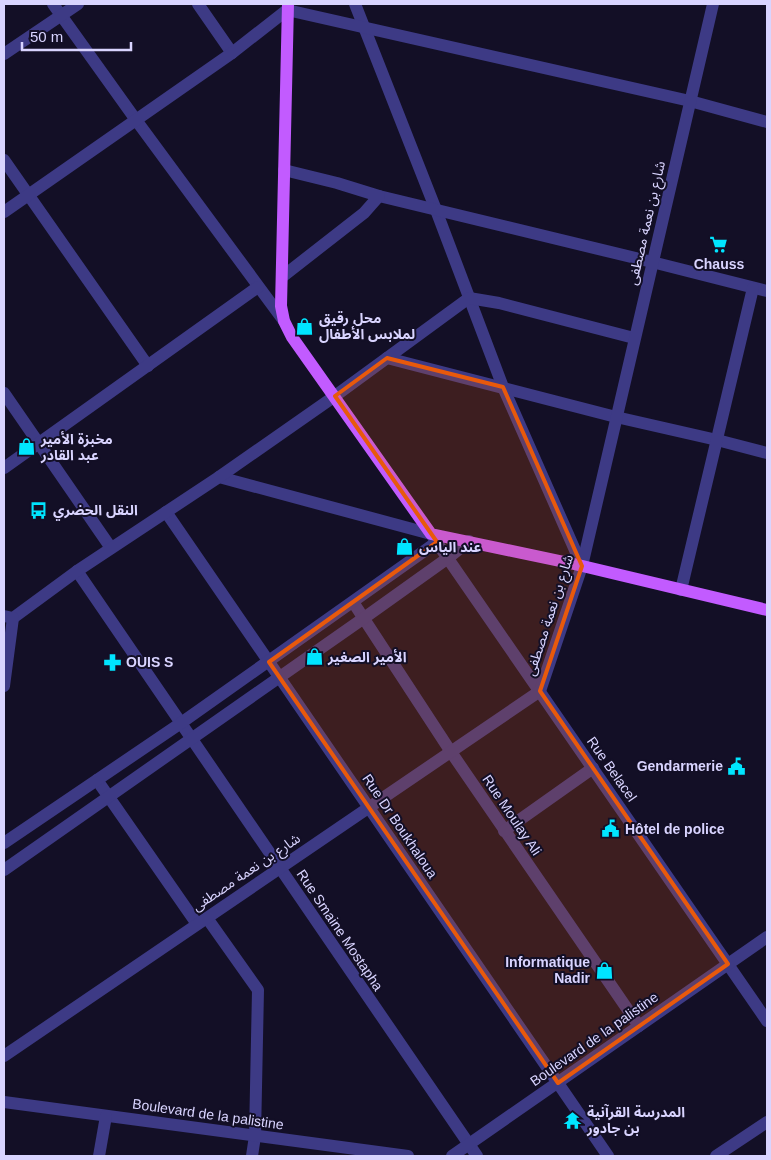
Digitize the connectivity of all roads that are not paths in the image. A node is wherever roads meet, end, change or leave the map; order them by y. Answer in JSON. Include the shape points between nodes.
{"nodes":[{"id":1,"x":53,"y":4,"type":"edge"},
{"id":2,"x":78,"y":4,"type":"edge"},
{"id":3,"x":198,"y":4,"type":"edge"},
{"id":4,"x":355,"y":4,"type":"edge"},
{"id":5,"x":713,"y":4,"type":"edge"},
{"id":6,"x":287,"y":7,"type":"edge"},
{"id":7,"x":61,"y":15,"type":"junction"},
{"id":8,"x":365,"y":28,"type":"junction"},
{"id":9,"x":232,"y":53,"type":"junction"},
{"id":10,"x":4,"y":54,"type":"edge"},
{"id":11,"x":690,"y":101,"type":"junction"},
{"id":12,"x":136,"y":120,"type":"junction"},
{"id":13,"x":767,"y":122,"type":"edge"},
{"id":14,"x":4,"y":160,"type":"edge"},
{"id":15,"x":284,"y":170,"type":"junction"},
{"id":16,"x":27,"y":195,"type":"junction"},
{"id":17,"x":379,"y":196,"type":"junction"},
{"id":18,"x":436,"y":210,"type":"junction"},
{"id":19,"x":4,"y":212,"type":"edge"},
{"id":20,"x":652,"y":262,"type":"junction"},
{"id":21,"x":282,"y":277,"type":"junction"},
{"id":22,"x":258,"y":288,"type":"junction"},
{"id":23,"x":753,"y":288,"type":"junction"},
{"id":24,"x":767,"y":291,"type":"edge"},
{"id":25,"x":469,"y":298,"type":"junction"},
{"id":26,"x":284,"y":321,"type":"junction"},
{"id":27,"x":634,"y":338,"type":"junction"},
{"id":28,"x":387,"y":358,"type":"junction"},
{"id":29,"x":148,"y":366,"type":"junction"},
{"id":30,"x":503,"y":387,"type":"junction"},
{"id":31,"x":4,"y":393,"type":"edge"},
{"id":32,"x":334,"y":396,"type":"junction"},
{"id":33,"x":616,"y":417,"type":"junction"},
{"id":34,"x":717,"y":440,"type":"junction"},
{"id":35,"x":39,"y":444,"type":"junction"},
{"id":36,"x":767,"y":453,"type":"edge"},
{"id":37,"x":4,"y":468,"type":"edge"},
{"id":38,"x":219,"y":478,"type":"junction"},
{"id":39,"x":166,"y":512,"type":"junction"},
{"id":40,"x":434,"y":538,"type":"junction"},
{"id":41,"x":469,"y":541,"type":"junction"},
{"id":42,"x":111,"y":548,"type":"junction"},
{"id":43,"x":448,"y":558,"type":"junction"},
{"id":44,"x":582,"y":566,"type":"junction"},
{"id":45,"x":77,"y":571,"type":"junction"},
{"id":46,"x":681,"y":590,"type":"junction"},
{"id":47,"x":353,"y":602,"type":"junction"},
{"id":48,"x":767,"y":610,"type":"edge"},
{"id":49,"x":8,"y":617,"type":"edge"},
{"id":50,"x":364,"y":618,"type":"junction"},
{"id":51,"x":269,"y":662,"type":"junction"},
{"id":52,"x":279,"y":677,"type":"junction"},
{"id":53,"x":4,"y":686,"type":"edge"},
{"id":54,"x":540,"y":691,"type":"junction"},
{"id":55,"x":182,"y":723,"type":"junction"},
{"id":56,"x":192,"y":738,"type":"junction"},
{"id":57,"x":450,"y":752,"type":"junction"},
{"id":58,"x":593,"y":768,"type":"junction"},
{"id":59,"x":97,"y":780,"type":"junction"},
{"id":60,"x":108,"y":797,"type":"junction"},
{"id":61,"x":369,"y":808,"type":"junction"},
{"id":62,"x":504,"y":831,"type":"junction"},
{"id":63,"x":4,"y":843,"type":"edge"},
{"id":64,"x":280,"y":868,"type":"junction"},
{"id":65,"x":4,"y":870,"type":"edge"},
{"id":66,"x":202,"y":921,"type":"junction"},
{"id":67,"x":767,"y":937,"type":"edge"},
{"id":68,"x":728,"y":964,"type":"junction"},
{"id":69,"x":767,"y":1021,"type":"edge"},
{"id":70,"x":639,"y":1026,"type":"junction"},
{"id":71,"x":4,"y":1056,"type":"edge"},
{"id":72,"x":558,"y":1083,"type":"junction"},
{"id":73,"x":4,"y":1102,"type":"edge"},
{"id":74,"x":106,"y":1116,"type":"junction"},
{"id":75,"x":767,"y":1122,"type":"edge"},
{"id":76,"x":255,"y":1136,"type":"junction"},
{"id":77,"x":469,"y":1144,"type":"junction"},
{"id":78,"x":100,"y":1156,"type":"edge"},
{"id":79,"x":252,"y":1156,"type":"edge"},
{"id":80,"x":408,"y":1156,"type":"edge"},
{"id":81,"x":452,"y":1156,"type":"edge"},
{"id":82,"x":477,"y":1156,"type":"edge"},
{"id":83,"x":608,"y":1156,"type":"edge"},
{"id":84,"x":716,"y":1156,"type":"edge"}],
"edges":[{"from":1,"to":7,"type":"street"},
{"from":2,"to":7,"type":"street"},
{"from":3,"to":9,"type":"street"},
{"from":4,"to":8,"type":"street"},
{"from":5,"to":11,"type":"street","name":"شارع بن نعمة مصطفى"},
{"from":6,"to":8,"type":"street"},
{"from":6,"to":9,"type":"street"},
{"from":6,"to":15,"type":"main road"},
{"from":7,"to":10,"type":"street"},
{"from":7,"to":12,"type":"street"},
{"from":8,"to":11,"type":"street"},
{"from":8,"to":18,"type":"street"},
{"from":9,"to":12,"type":"street"},
{"from":11,"to":13,"type":"street"},
{"from":11,"to":20,"type":"street","name":"شارع بن نعمة مصطفى"},
{"from":12,"to":16,"type":"street"},
{"from":12,"to":22,"type":"street"},
{"from":14,"to":16,"type":"street"},
{"from":15,"to":17,"type":"street"},
{"from":15,"to":21,"type":"main road"},
{"from":16,"to":19,"type":"street"},
{"from":16,"to":29,"type":"street"},
{"from":17,"to":18,"type":"street"},
{"from":17,"to":21,"type":"street","via":[[364,214]]},
{"from":18,"to":20,"type":"street"},
{"from":18,"to":25,"type":"street"},
{"from":20,"to":23,"type":"street"},
{"from":20,"to":27,"type":"street","name":"شارع بن نعمة مصطفى"},
{"from":21,"to":26,"type":"main road"},
{"from":22,"to":26,"type":"street"},
{"from":22,"to":29,"type":"street"},
{"from":23,"to":24,"type":"street"},
{"from":23,"to":34,"type":"street"},
{"from":25,"to":27,"type":"street"},
{"from":25,"to":28,"type":"street"},
{"from":25,"to":30,"type":"street"},
{"from":26,"to":32,"type":"main road"},
{"from":27,"to":33,"type":"street","name":"شارع بن نعمة مصطفى"},
{"from":28,"to":30,"type":"street"},
{"from":28,"to":32,"type":"street"},
{"from":29,"to":35,"type":"street"},
{"from":30,"to":33,"type":"street"},
{"from":30,"to":44,"type":"street"},
{"from":31,"to":35,"type":"street"},
{"from":32,"to":38,"type":"street"},
{"from":32,"to":40,"type":"main road"},
{"from":33,"to":34,"type":"street"},
{"from":33,"to":44,"type":"street","name":"شارع بن نعمة مصطفى"},
{"from":34,"to":36,"type":"street"},
{"from":34,"to":46,"type":"street"},
{"from":35,"to":37,"type":"street"},
{"from":35,"to":42,"type":"street"},
{"from":38,"to":39,"type":"street"},
{"from":38,"to":40,"type":"street"},
{"from":39,"to":42,"type":"street"},
{"from":39,"to":51,"type":"street","name":"Rue Dr Boukhaloua"},
{"from":40,"to":41,"type":"main road"},
{"from":40,"to":43,"type":"street","name":"Rue Belacel"},
{"from":40,"to":47,"type":"street"},
{"from":41,"to":43,"type":"street"},
{"from":41,"to":44,"type":"main road"},
{"from":42,"to":45,"type":"street"},
{"from":43,"to":50,"type":"street"},
{"from":43,"to":54,"type":"street","name":"Rue Belacel"},
{"from":44,"to":46,"type":"main road"},
{"from":44,"to":54,"type":"street","name":"شارع بن نعمة مصطفى"},
{"from":45,"to":49,"type":"street"},
{"from":45,"to":55,"type":"street","name":"Rue Smaine Mostapha"},
{"from":46,"to":48,"type":"main road"},
{"from":47,"to":50,"type":"street","name":"Rue Moulay Ali"},
{"from":47,"to":51,"type":"street"},
{"from":49,"to":53,"type":"street"},
{"from":50,"to":52,"type":"street"},
{"from":50,"to":57,"type":"street","name":"Rue Moulay Ali"},
{"from":51,"to":52,"type":"street","name":"Rue Dr Boukhaloua"},
{"from":51,"to":55,"type":"street"},
{"from":52,"to":56,"type":"street"},
{"from":52,"to":61,"type":"street","name":"Rue Dr Boukhaloua"},
{"from":54,"to":57,"type":"street","name":"شارع بن نعمة مصطفى"},
{"from":54,"to":58,"type":"street","name":"Rue Belacel"},
{"from":55,"to":56,"type":"street","name":"Rue Smaine Mostapha"},
{"from":55,"to":59,"type":"street"},
{"from":56,"to":60,"type":"street"},
{"from":56,"to":64,"type":"street","name":"Rue Smaine Mostapha"},
{"from":57,"to":61,"type":"street","name":"شارع بن نعمة مصطفى"},
{"from":57,"to":62,"type":"street","name":"Rue Moulay Ali"},
{"from":58,"to":62,"type":"street"},
{"from":58,"to":68,"type":"street","name":"Rue Belacel"},
{"from":59,"to":60,"type":"street"},
{"from":59,"to":63,"type":"street"},
{"from":60,"to":65,"type":"street"},
{"from":60,"to":66,"type":"street"},
{"from":61,"to":64,"type":"street","name":"شارع بن نعمة مصطفى"},
{"from":61,"to":72,"type":"street","name":"Rue Dr Boukhaloua"},
{"from":62,"to":70,"type":"street","name":"Rue Moulay Ali"},
{"from":64,"to":66,"type":"street","name":"شارع بن نعمة مصطفى"},
{"from":64,"to":77,"type":"street","name":"Rue Smaine Mostapha"},
{"from":66,"to":71,"type":"street","name":"شارع بن نعمة مصطفى"},
{"from":66,"to":76,"type":"street","via":[[258,990]]},
{"from":67,"to":68,"type":"street","name":"Boulevard de la palistine"},
{"from":68,"to":69,"type":"street","name":"Rue Belacel"},
{"from":68,"to":70,"type":"street","name":"Boulevard de la palistine"},
{"from":70,"to":72,"type":"street","name":"Boulevard de la palistine"},
{"from":72,"to":77,"type":"street","name":"Boulevard de la palistine"},
{"from":72,"to":83,"type":"street","name":"Rue Dr Boukhaloua"},
{"from":73,"to":74,"type":"street","name":"Boulevard de la palistine"},
{"from":74,"to":76,"type":"street","name":"Boulevard de la palistine"},
{"from":74,"to":78,"type":"street"},
{"from":75,"to":84,"type":"street"},
{"from":76,"to":79,"type":"street"},
{"from":76,"to":80,"type":"street","name":"Boulevard de la palistine"},
{"from":77,"to":81,"type":"street","name":"Boulevard de la palistine"},
{"from":77,"to":82,"type":"street","name":"Rue Smaine Mostapha"}]}
